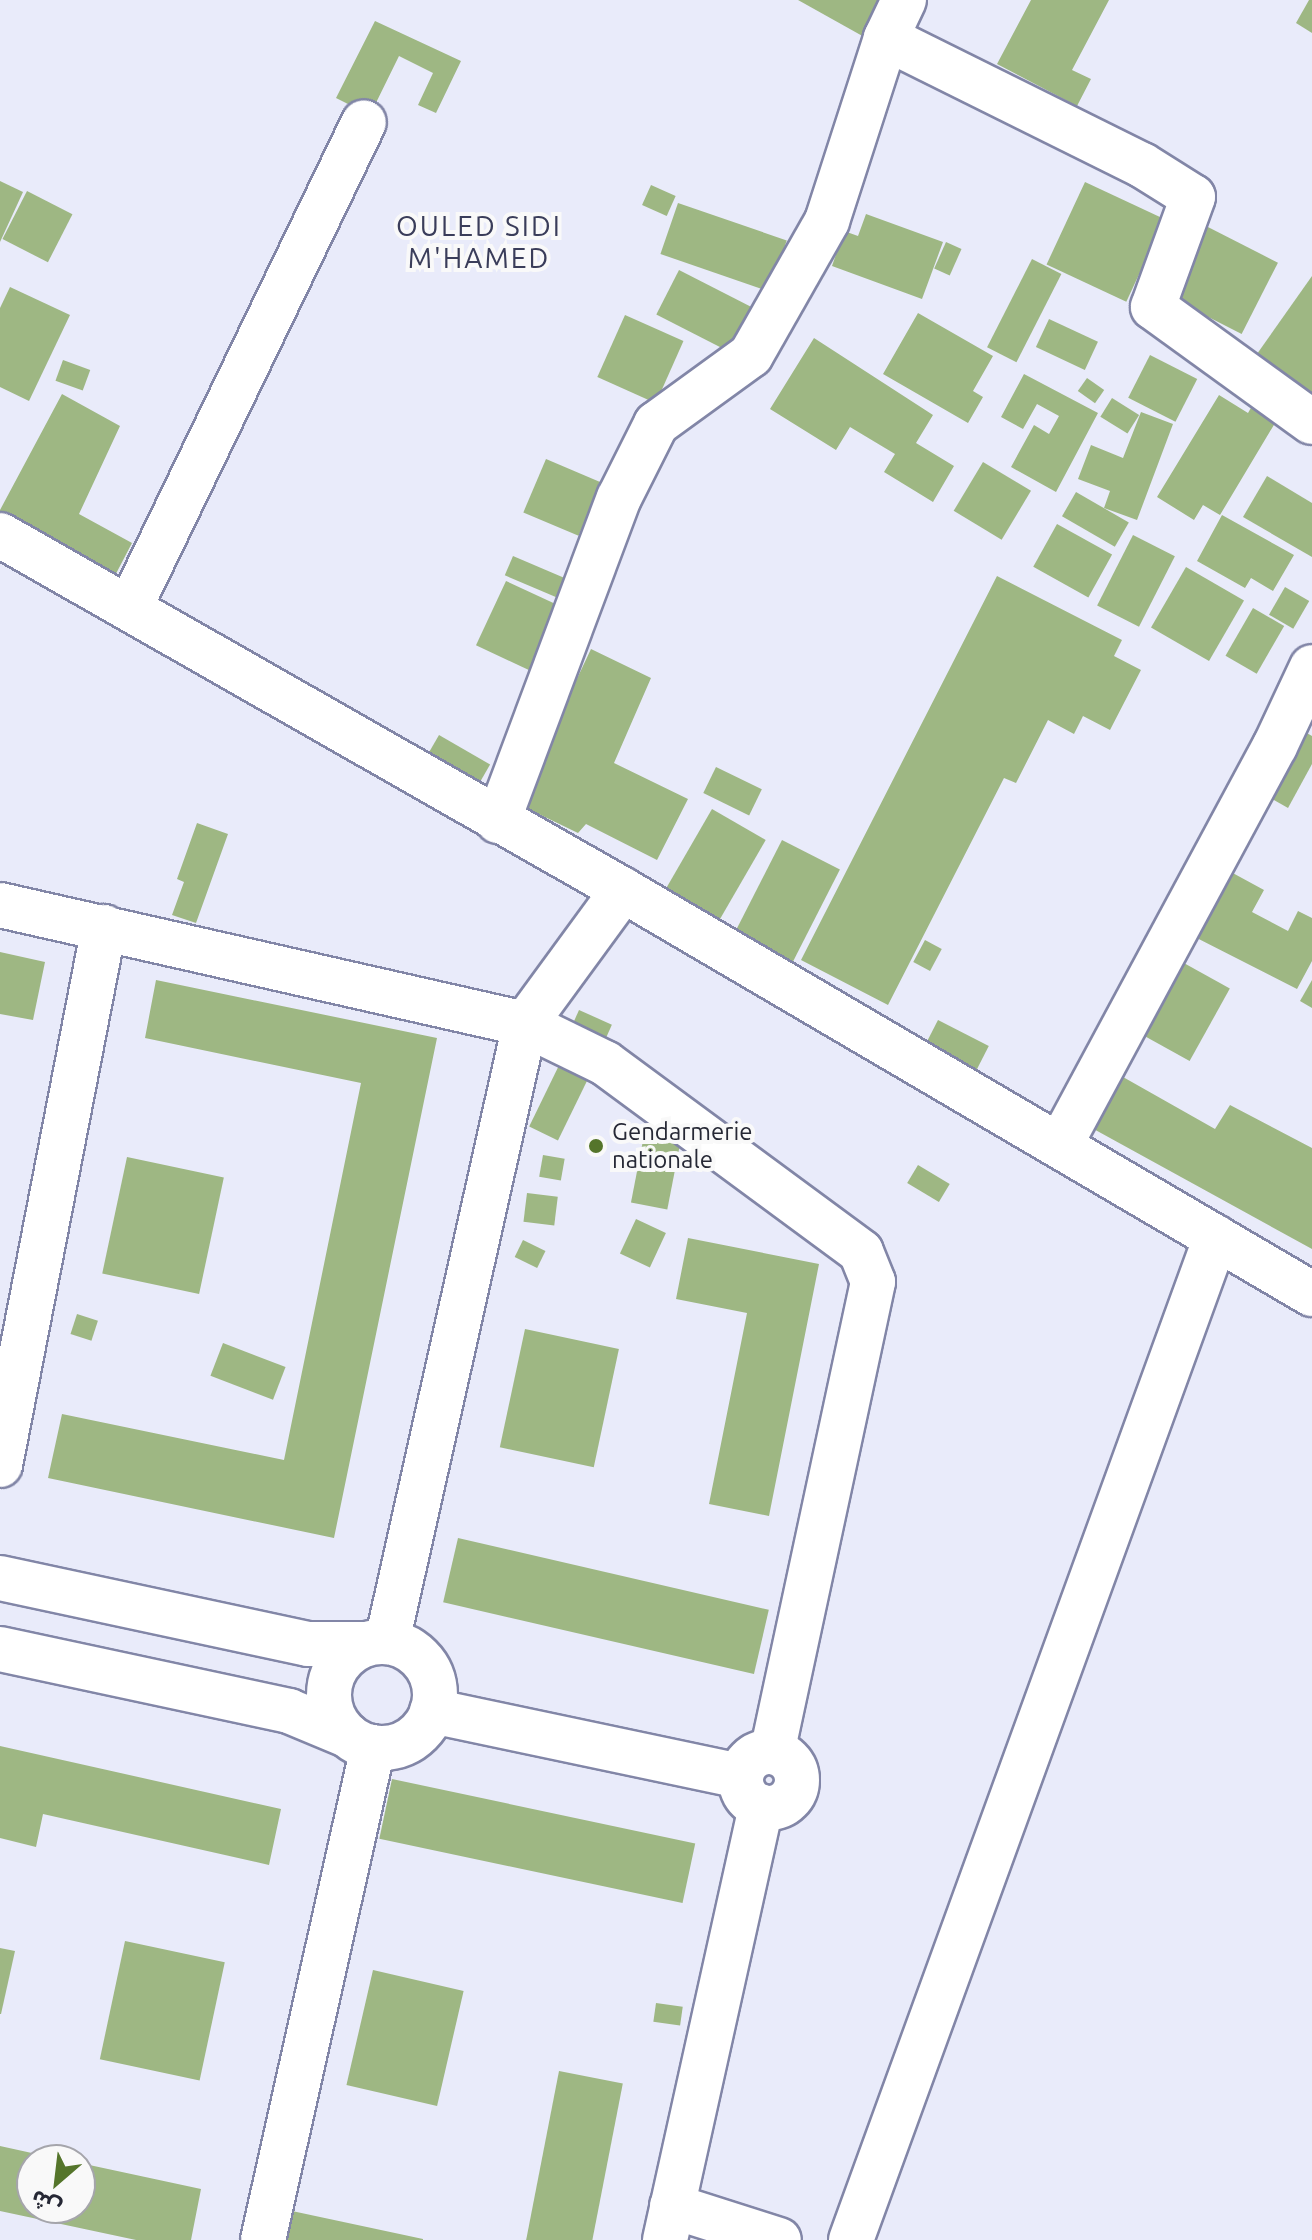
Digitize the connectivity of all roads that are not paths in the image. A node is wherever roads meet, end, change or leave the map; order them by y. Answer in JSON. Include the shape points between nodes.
{"nodes":[{"id":1,"x":895,"y":19,"type":"edge"},
{"id":2,"x":364,"y":122,"type":"dead end"},
{"id":3,"x":1312,"y":422,"type":"edge"},
{"id":4,"x":0,"y":535,"type":"edge"},
{"id":5,"x":130,"y":607,"type":"junction"},
{"id":6,"x":1312,"y":667,"type":"edge"},
{"id":7,"x":498,"y":821,"type":"junction"},
{"id":8,"x":623,"y":890,"type":"junction"},
{"id":9,"x":0,"y":905,"type":"edge"},
{"id":10,"x":104,"y":927,"type":"junction"},
{"id":11,"x":525,"y":1024,"type":"junction"},
{"id":12,"x":1060,"y":1145,"type":"junction"},
{"id":13,"x":1216,"y":1237,"type":"junction"},
{"id":14,"x":1312,"y":1294,"type":"edge"},
{"id":15,"x":0,"y":1465,"type":"edge"},
{"id":16,"x":0,"y":1578,"type":"edge"},
{"id":17,"x":376,"y":1643,"type":"junction"},
{"id":18,"x":0,"y":1649,"type":"edge"},
{"id":19,"x":432,"y":1711,"type":"junction"},
{"id":20,"x":360,"y":1741,"type":"junction"},
{"id":21,"x":758,"y":1778,"type":"junction"},
{"id":22,"x":668,"y":2223,"type":"edge"},
{"id":23,"x":263,"y":2240,"type":"edge"},
{"id":24,"x":779,"y":2240,"type":"edge"},
{"id":25,"x":851,"y":2240,"type":"edge"}],
"edges":[{"from":1,"to":3,"type":"street","via":[[1193,197],[1153,307]]},
{"from":1,"to":7,"type":"street","via":[[827,221],[751,355],[656,424],[637,461]]},
{"from":2,"to":5,"type":"street"},
{"from":4,"to":5,"type":"street"},
{"from":5,"to":7,"type":"street"},
{"from":6,"to":12,"type":"street","via":[[1275,746]]},
{"from":7,"to":8,"type":"street"},
{"from":8,"to":11,"type":"street"},
{"from":8,"to":12,"type":"street"},
{"from":9,"to":10,"type":"street"},
{"from":10,"to":11,"type":"street"},
{"from":10,"to":15,"type":"street"},
{"from":11,"to":17,"type":"street"},
{"from":11,"to":21,"type":"street","via":[[605,1063],[861,1252],[870,1266],[873,1282]]},
{"from":12,"to":13,"type":"street"},
{"from":13,"to":14,"type":"street"},
{"from":13,"to":25,"type":"street"},
{"from":16,"to":17,"type":"street","via":[[308,1644]]},
{"from":17,"to":19,"type":"street","via":[[405,1647],[431,1674]]},
{"from":17,"to":20,"type":"street","via":[[339,1662],[331,1676],[330,1708]]},
{"from":18,"to":20,"type":"street","via":[[289,1711]]},
{"from":19,"to":20,"type":"street","via":[[409,1740]]},
{"from":19,"to":21,"type":"street"},
{"from":20,"to":23,"type":"street"},
{"from":21,"to":22,"type":"street"},
{"from":22,"to":24,"type":"street"}]}
